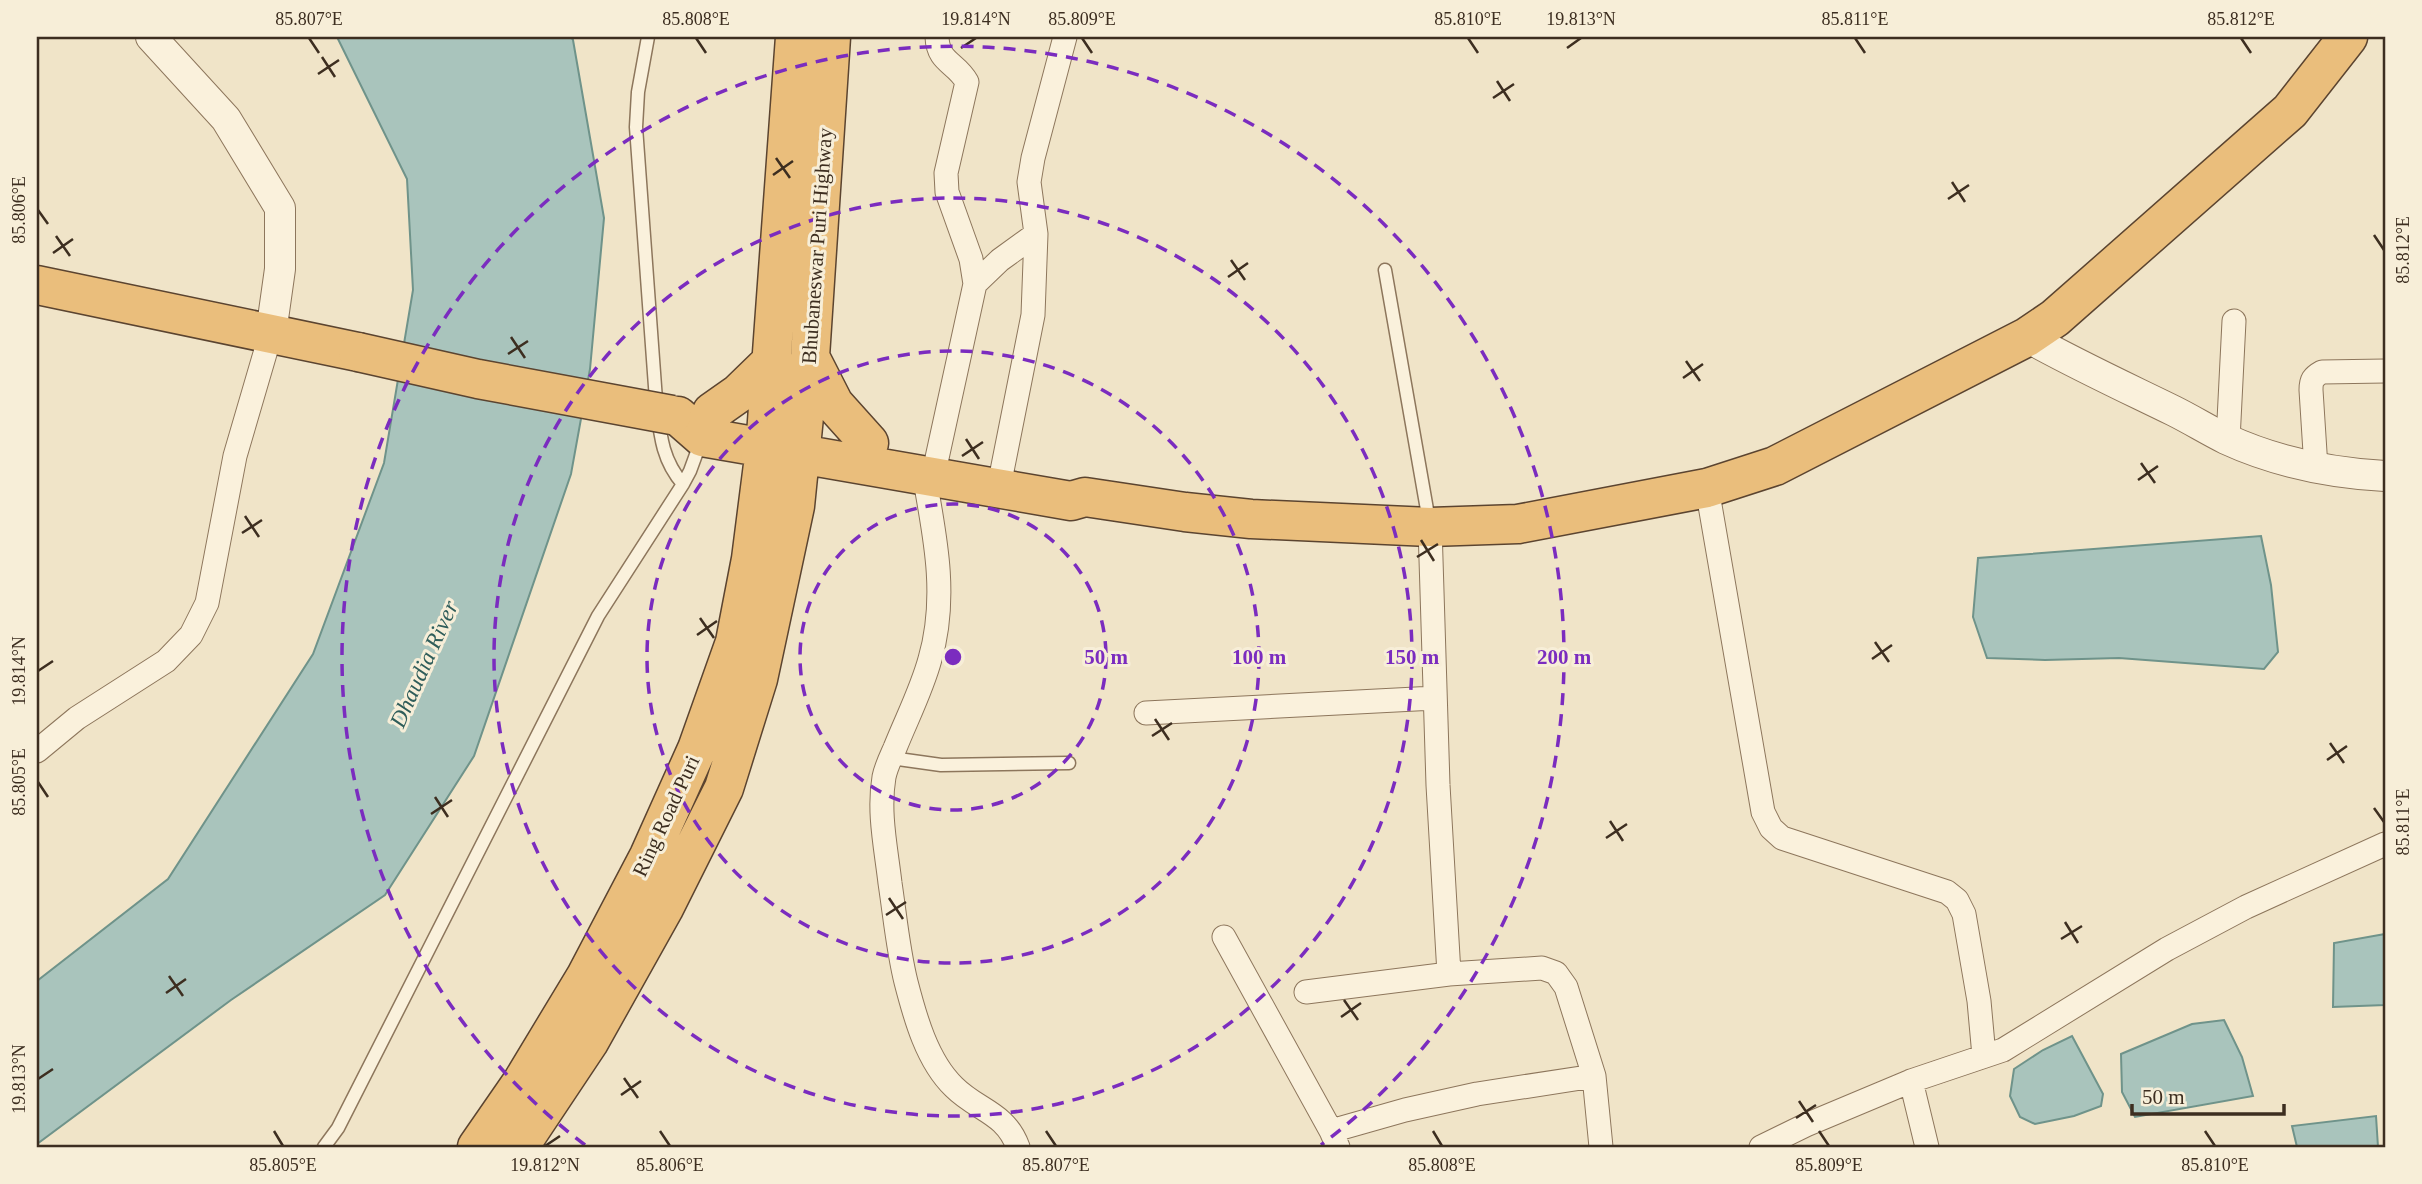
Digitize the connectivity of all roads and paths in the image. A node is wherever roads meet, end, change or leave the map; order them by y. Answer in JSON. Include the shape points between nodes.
{"nodes":[{"id":1,"x":151,"y":37,"type":"edge"},
{"id":2,"x":648,"y":37,"type":"edge"},
{"id":3,"x":795,"y":37,"type":"edge"},
{"id":4,"x":831,"y":37,"type":"edge"},
{"id":5,"x":937,"y":37,"type":"edge"},
{"id":6,"x":1065,"y":37,"type":"edge"},
{"id":7,"x":2348,"y":37,"type":"edge"},
{"id":8,"x":1037,"y":234,"type":"junction"},
{"id":9,"x":1385,"y":270,"type":"dead end"},
{"id":10,"x":975,"y":284,"type":"junction"},
{"id":11,"x":37,"y":285,"type":"edge"},
{"id":12,"x":2234,"y":321,"type":"dead end"},
{"id":13,"x":271,"y":333,"type":"junction"},
{"id":14,"x":2027,"y":337,"type":"junction"},
{"id":15,"x":810,"y":358,"type":"junction"},
{"id":16,"x":773,"y":360,"type":"junction"},
{"id":17,"x":2385,"y":371,"type":"edge"},
{"id":18,"x":695,"y":424,"type":"junction"},
{"id":19,"x":784,"y":439,"type":"junction"},
{"id":20,"x":2228,"y":440,"type":"junction"},
{"id":21,"x":865,"y":454,"type":"junction"},
{"id":22,"x":931,"y":466,"type":"junction"},
{"id":23,"x":2316,"y":468,"type":"junction"},
{"id":24,"x":1002,"y":471,"type":"junction"},
{"id":25,"x":2385,"y":476,"type":"edge"},
{"id":26,"x":683,"y":484,"type":"junction"},
{"id":27,"x":1707,"y":488,"type":"junction"},
{"id":28,"x":1085,"y":497,"type":"junction"},
{"id":29,"x":795,"y":506,"type":"junction"},
{"id":30,"x":757,"y":519,"type":"junction"},
{"id":31,"x":1430,"y":527,"type":"junction"},
{"id":32,"x":1435,"y":698,"type":"junction"},
{"id":33,"x":1146,"y":713,"type":"dead end"},
{"id":34,"x":37,"y":751,"type":"edge"},
{"id":35,"x":891,"y":758,"type":"junction"},
{"id":36,"x":1069,"y":763,"type":"dead end"},
{"id":37,"x":2385,"y":844,"type":"edge"},
{"id":38,"x":1224,"y":937,"type":"dead end"},
{"id":39,"x":1449,"y":974,"type":"junction"},
{"id":40,"x":1306,"y":992,"type":"dead end"},
{"id":41,"x":1984,"y":1056,"type":"junction"},
{"id":42,"x":1594,"y":1076,"type":"junction"},
{"id":43,"x":1911,"y":1081,"type":"junction"},
{"id":44,"x":1335,"y":1139,"type":"edge"},
{"id":45,"x":1771,"y":1145,"type":"edge"},
{"id":46,"x":324,"y":1147,"type":"edge"},
{"id":47,"x":477,"y":1147,"type":"edge"},
{"id":48,"x":519,"y":1147,"type":"edge"},
{"id":49,"x":1018,"y":1147,"type":"edge"},
{"id":50,"x":1601,"y":1147,"type":"edge"},
{"id":51,"x":1927,"y":1147,"type":"edge"}],
"edges":[{"from":1,"to":13,"type":"street","via":[[226,119],[280,208],[280,269]]},
{"from":2,"to":26,"type":"lane","via":[[636,127],[656,400],[664,452]]},
{"from":3,"to":16,"type":"highway","name":"Bhubaneswar Puri Highway"},
{"from":4,"to":15,"type":"highway","name":"Bhubaneswar Puri Highway"},
{"from":5,"to":10,"type":"street","via":[[942,57],[961,71],[967,82],[946,173],[947,192]]},
{"from":6,"to":8,"type":"street","via":[[1033,158],[1030,181]]},
{"from":7,"to":14,"type":"highway","via":[[2290,111],[2055,318]]},
{"from":8,"to":10,"type":"street"},
{"from":8,"to":24,"type":"street","via":[[1033,315]]},
{"from":9,"to":31,"type":"lane"},
{"from":10,"to":22,"type":"street"},
{"from":11,"to":13,"type":"highway"},
{"from":12,"to":20,"type":"street"},
{"from":13,"to":18,"type":"highway","bridge":true},
{"from":13,"to":34,"type":"street","via":[[235,456],[208,603],[191,635],[166,661],[78,718]]},
{"from":14,"to":20,"type":"street"},
{"from":14,"to":27,"type":"highway","via":[[1774,466]]},
{"from":15,"to":19,"type":"highway","name":"Bhubaneswar Puri Highway"},
{"from":15,"to":21,"type":"highway"},
{"from":16,"to":18,"type":"highway"},
{"from":16,"to":19,"type":"highway","name":"Bhubaneswar Puri Highway"},
{"from":17,"to":23,"type":"street","via":[[2314,376]]},
{"from":18,"to":19,"type":"highway"},
{"from":18,"to":26,"type":"lane","via":[[690,471]]},
{"from":18,"to":30,"type":"highway","via":[[726,459]]},
{"from":19,"to":21,"type":"highway"},
{"from":19,"to":29,"type":"highway","name":"Ring Road Puri"},
{"from":19,"to":30,"type":"highway","name":"Ring Road Puri"},
{"from":20,"to":23,"type":"street"},
{"from":21,"to":22,"type":"highway"},
{"from":21,"to":29,"type":"highway"},
{"from":22,"to":24,"type":"highway"},
{"from":22,"to":28,"type":"highway","via":[[1071,501]]},
{"from":22,"to":35,"type":"street","via":[[939,612],[930,659]]},
{"from":23,"to":25,"type":"street"},
{"from":24,"to":28,"type":"highway","via":[[1074,486]]},
{"from":26,"to":46,"type":"lane","via":[[598,616],[338,1128]]},
{"from":27,"to":31,"type":"highway","via":[[1518,524]]},
{"from":27,"to":41,"type":"street","via":[[1763,812],[1782,838],[1947,892],[1957,900],[1964,914]]},
{"from":28,"to":31,"type":"highway","via":[[1251,519]]},
{"from":29,"to":48,"type":"highway","name":"Ring Road Puri","via":[[758,679],[724,788],[589,1042]]},
{"from":30,"to":47,"type":"highway","name":"Ring Road Puri","via":[[735,642],[681,785],[586,975],[523,1082]]},
{"from":31,"to":32,"type":"street"},
{"from":32,"to":33,"type":"street"},
{"from":32,"to":39,"type":"street"},
{"from":35,"to":36,"type":"lane","via":[[941,765]]},
{"from":35,"to":49,"type":"street","via":[[882,798],[883,830],[896,929],[917,1019],[935,1061],[953,1087],[1006,1125]]},
{"from":37,"to":41,"type":"street","via":[[2235,913],[2167,949],[2022,1040]]},
{"from":38,"to":44,"type":"street"},
{"from":39,"to":40,"type":"street"},
{"from":39,"to":42,"type":"street","via":[[1542,968],[1556,973],[1566,987]]},
{"from":41,"to":43,"type":"street"},
{"from":42,"to":44,"type":"street","via":[[1405,1110]]},
{"from":42,"to":50,"type":"street"},
{"from":43,"to":45,"type":"street","via":[[1806,1125]]},
{"from":43,"to":51,"type":"street"}]}
